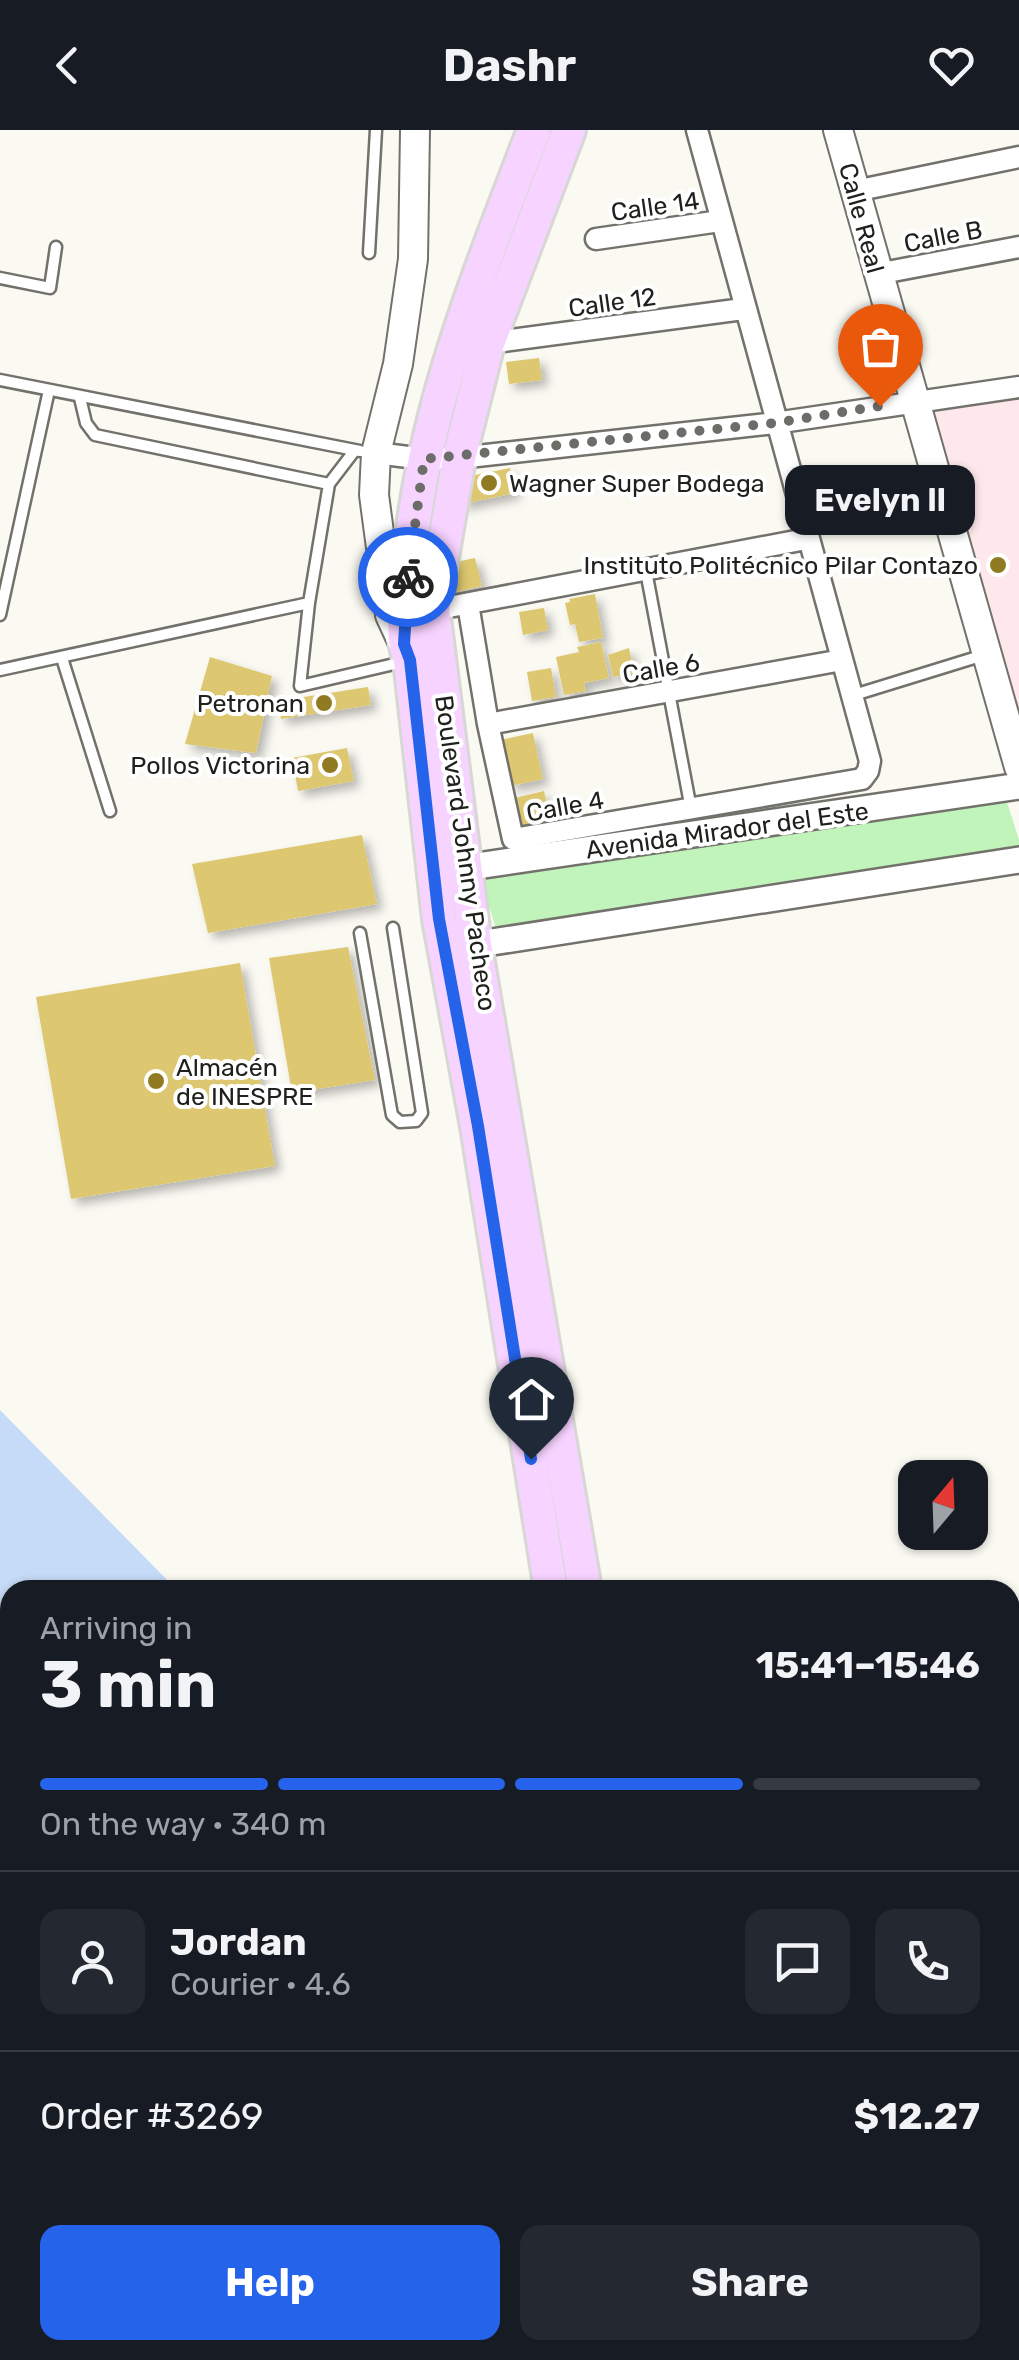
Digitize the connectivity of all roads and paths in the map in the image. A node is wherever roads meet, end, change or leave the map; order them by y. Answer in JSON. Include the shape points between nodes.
{"nodes":[{"id":1,"x":376,"y":130,"type":"edge"},
{"id":2,"x":415,"y":130,"type":"edge"},
{"id":3,"x":433,"y":130,"type":"edge"},
{"id":4,"x":534,"y":130,"type":"edge"},
{"id":5,"x":569,"y":130,"type":"edge"},
{"id":6,"x":697,"y":130,"type":"edge"},
{"id":7,"x":838,"y":130,"type":"edge"},
{"id":8,"x":1019,"y":157,"type":"edge"},
{"id":9,"x":855,"y":191,"type":"junction"},
{"id":10,"x":720,"y":221,"type":"junction"},
{"id":11,"x":596,"y":240,"type":"dead end"},
{"id":12,"x":56,"y":247,"type":"dead end"},
{"id":13,"x":1019,"y":247,"type":"edge"},
{"id":14,"x":370,"y":253,"type":"dead end"},
{"id":15,"x":878,"y":274,"type":"junction"},
{"id":16,"x":0,"y":278,"type":"edge"},
{"id":17,"x":744,"y":309,"type":"junction"},
{"id":18,"x":488,"y":344,"type":"junction"},
{"id":19,"x":398,"y":364,"type":"junction"},
{"id":20,"x":0,"y":380,"type":"edge"},
{"id":21,"x":1019,"y":386,"type":"edge"},
{"id":22,"x":49,"y":390,"type":"junction"},
{"id":23,"x":80,"y":398,"type":"junction"},
{"id":24,"x":916,"y":401,"type":"junction"},
{"id":25,"x":775,"y":423,"type":"junction"},
{"id":26,"x":366,"y":452,"type":"junction"},
{"id":27,"x":459,"y":458,"type":"junction"},
{"id":28,"x":424,"y":459,"type":"junction"},
{"id":29,"x":330,"y":484,"type":"junction"},
{"id":30,"x":806,"y":538,"type":"junction"},
{"id":31,"x":646,"y":571,"type":"junction"},
{"id":32,"x":309,"y":603,"type":"junction"},
{"id":33,"x":468,"y":604,"type":"junction"},
{"id":34,"x":433,"y":610,"type":"junction"},
{"id":35,"x":0,"y":615,"type":"edge"},
{"id":36,"x":407,"y":652,"type":"junction"},
{"id":37,"x":987,"y":654,"type":"junction"},
{"id":38,"x":62,"y":658,"type":"junction"},
{"id":39,"x":842,"y":660,"type":"junction"},
{"id":40,"x":0,"y":670,"type":"edge"},
{"id":41,"x":671,"y":691,"type":"junction"},
{"id":42,"x":854,"y":695,"type":"junction"},
{"id":43,"x":488,"y":724,"type":"junction"},
{"id":44,"x":1019,"y":768,"type":"edge"},
{"id":45,"x":1019,"y":786,"type":"edge"},
{"id":46,"x":691,"y":809,"type":"junction"},
{"id":47,"x":110,"y":811,"type":"dead end"},
{"id":48,"x":1019,"y":860,"type":"edge"},
{"id":49,"x":450,"y":871,"type":"junction"},
{"id":50,"x":393,"y":928,"type":"dead end"},
{"id":51,"x":360,"y":933,"type":"dead end"},
{"id":52,"x":460,"y":947,"type":"junction"},
{"id":53,"x":549,"y":1580,"type":"edge"},
{"id":54,"x":583,"y":1580,"type":"edge"}],
"edges":[{"from":1,"to":14,"type":"lane"},
{"from":2,"to":19,"type":"main road","via":[[414,260]]},
{"from":3,"to":19,"type":"main road","via":[[432,260],[414,337]]},
{"from":4,"to":28,"type":"main road","name":"Boulevard Johnny Pacheco","via":[[455,336]]},
{"from":5,"to":18,"type":"main road","name":"Boulevard Johnny Pacheco"},
{"from":6,"to":10,"type":"street"},
{"from":7,"to":9,"type":"main road","name":"Calle Real"},
{"from":8,"to":9,"type":"street"},
{"from":9,"to":15,"type":"main road","name":"Calle Real"},
{"from":10,"to":11,"type":"street","name":"Calle 14"},
{"from":10,"to":17,"type":"street"},
{"from":12,"to":16,"type":"lane","via":[[50,288]]},
{"from":13,"to":15,"type":"street","name":"Calle B"},
{"from":15,"to":24,"type":"main road","name":"Calle Real"},
{"from":17,"to":18,"type":"street","name":"Calle 12"},
{"from":17,"to":25,"type":"street"},
{"from":18,"to":27,"type":"main road","name":"Boulevard Johnny Pacheco"},
{"from":19,"to":26,"type":"main road"},
{"from":20,"to":22,"type":"lane"},
{"from":21,"to":24,"type":"street"},
{"from":22,"to":23,"type":"lane"},
{"from":22,"to":35,"type":"lane"},
{"from":23,"to":26,"type":"lane"},
{"from":23,"to":29,"type":"lane","via":[[95,435]]},
{"from":24,"to":25,"type":"street"},
{"from":24,"to":37,"type":"main road","name":"Calle Real"},
{"from":25,"to":27,"type":"street"},
{"from":25,"to":30,"type":"street"},
{"from":26,"to":28,"type":"street"},
{"from":26,"to":29,"type":"lane"},
{"from":26,"to":36,"type":"main road","via":[[390,615]]},
{"from":27,"to":28,"type":"street"},
{"from":27,"to":34,"type":"main road","name":"Boulevard Johnny Pacheco"},
{"from":28,"to":36,"type":"main road","name":"Boulevard Johnny Pacheco","via":[[409,558]]},
{"from":29,"to":32,"type":"lane"},
{"from":30,"to":31,"type":"street"},
{"from":30,"to":39,"type":"street"},
{"from":31,"to":33,"type":"street"},
{"from":31,"to":41,"type":"lane"},
{"from":32,"to":36,"type":"lane","via":[[300,686]]},
{"from":32,"to":38,"type":"lane"},
{"from":33,"to":34,"type":"street"},
{"from":33,"to":43,"type":"street","name":"Calle 4"},
{"from":34,"to":49,"type":"main road","name":"Boulevard Johnny Pacheco"},
{"from":36,"to":49,"type":"main road","name":"Boulevard Johnny Pacheco"},
{"from":37,"to":42,"type":"lane"},
{"from":37,"to":44,"type":"main road","name":"Calle Real"},
{"from":38,"to":40,"type":"lane"},
{"from":38,"to":47,"type":"lane"},
{"from":39,"to":41,"type":"street","name":"Calle 6"},
{"from":39,"to":42,"type":"street"},
{"from":41,"to":43,"type":"street","name":"Calle 6"},
{"from":41,"to":46,"type":"lane"},
{"from":42,"to":46,"type":"street","name":"Calle 4","via":[[870,761],[862,779]]},
{"from":43,"to":46,"type":"street","name":"Calle 4","via":[[513,840]]},
{"from":45,"to":49,"type":"street","name":"Avenida Mirador del Este"},
{"from":48,"to":52,"type":"street"},
{"from":49,"to":52,"type":"main road","name":"Boulevard Johnny Pacheco"},
{"from":50,"to":51,"type":"lane","via":[[422,1113],[416,1121],[392,1115]]},
{"from":52,"to":53,"type":"main road","name":"Boulevard Johnny Pacheco","via":[[478,1126]]},
{"from":52,"to":54,"type":"main road","name":"Boulevard Johnny Pacheco"}]}
